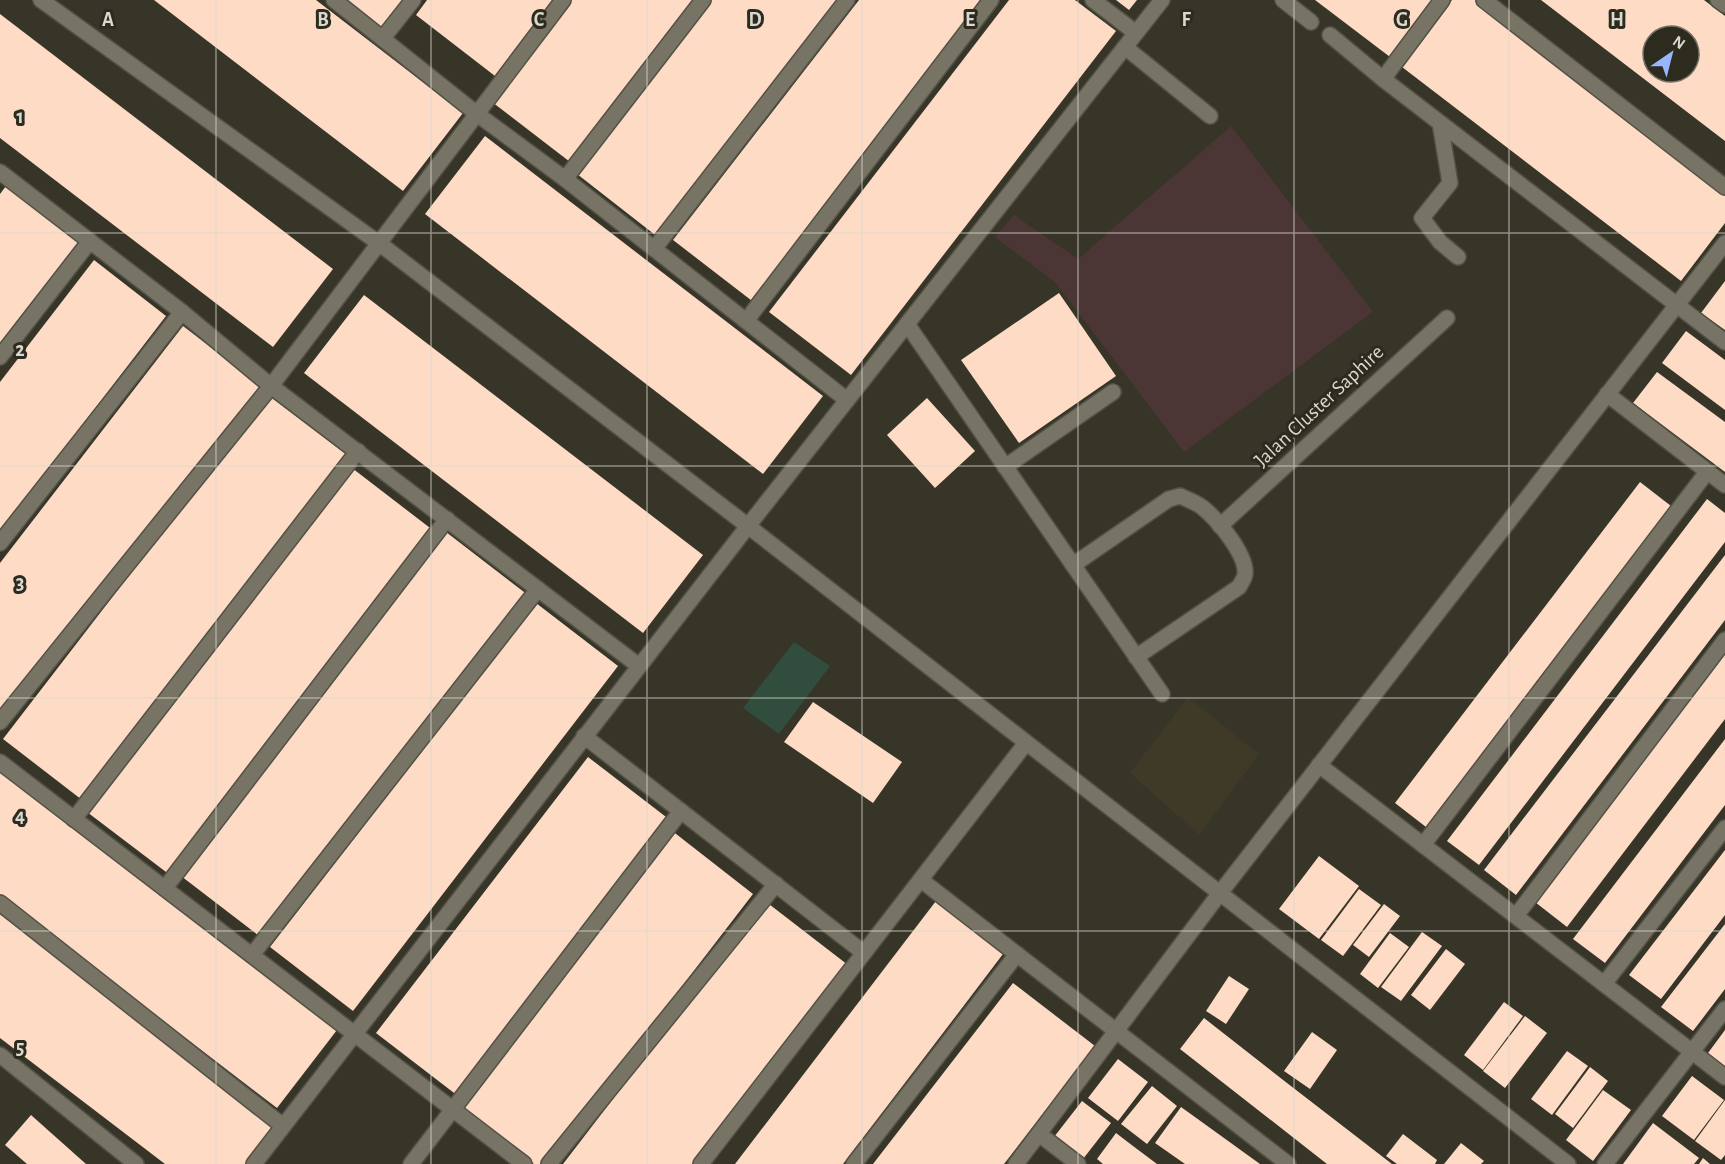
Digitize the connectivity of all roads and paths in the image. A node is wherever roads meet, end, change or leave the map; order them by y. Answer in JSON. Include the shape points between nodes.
{"nodes":[{"id":1,"x":41,"y":0,"type":"edge"},
{"id":2,"x":334,"y":0,"type":"edge"},
{"id":3,"x":413,"y":0,"type":"edge"},
{"id":4,"x":563,"y":0,"type":"edge"},
{"id":5,"x":703,"y":0,"type":"edge"},
{"id":6,"x":847,"y":0,"type":"edge"},
{"id":7,"x":991,"y":0,"type":"edge"},
{"id":8,"x":1093,"y":0,"type":"edge"},
{"id":9,"x":1162,"y":0,"type":"edge"},
{"id":10,"x":1283,"y":0,"type":"edge"},
{"id":11,"x":1442,"y":0,"type":"edge"},
{"id":12,"x":1484,"y":0,"type":"edge"},
{"id":13,"x":1718,"y":0,"type":"edge"},
{"id":14,"x":1725,"y":5,"type":"edge"},
{"id":15,"x":1311,"y":22,"type":"dead end"},
{"id":16,"x":1136,"y":33,"type":"junction"},
{"id":17,"x":1330,"y":34,"type":"dead end"},
{"id":18,"x":383,"y":38,"type":"junction"},
{"id":19,"x":1125,"y":47,"type":"junction"},
{"id":20,"x":1383,"y":79,"type":"junction"},
{"id":21,"x":477,"y":114,"type":"junction"},
{"id":22,"x":1210,"y":116,"type":"dead end"},
{"id":23,"x":1440,"y":123,"type":"junction"},
{"id":24,"x":0,"y":173,"type":"edge"},
{"id":25,"x":565,"y":179,"type":"junction"},
{"id":26,"x":1723,"y":180,"type":"edge"},
{"id":27,"x":90,"y":241,"type":"junction"},
{"id":28,"x":1725,"y":243,"type":"edge"},
{"id":29,"x":380,"y":244,"type":"junction"},
{"id":30,"x":654,"y":249,"type":"junction"},
{"id":31,"x":1458,"y":257,"type":"dead end"},
{"id":32,"x":1676,"y":304,"type":"junction"},
{"id":33,"x":182,"y":312,"type":"junction"},
{"id":34,"x":1447,"y":318,"type":"dead end"},
{"id":35,"x":746,"y":321,"type":"junction"},
{"id":36,"x":906,"y":324,"type":"junction"},
{"id":37,"x":1725,"y":342,"type":"edge"},
{"id":38,"x":0,"y":357,"type":"edge"},
{"id":39,"x":271,"y":386,"type":"junction"},
{"id":40,"x":1113,"y":392,"type":"dead end"},
{"id":41,"x":1607,"y":394,"type":"junction"},
{"id":42,"x":847,"y":400,"type":"junction"},
{"id":43,"x":358,"y":451,"type":"junction"},
{"id":44,"x":1005,"y":467,"type":"junction"},
{"id":45,"x":1707,"y":472,"type":"junction"},
{"id":46,"x":1725,"y":485,"type":"edge"},
{"id":47,"x":447,"y":519,"type":"junction"},
{"id":48,"x":748,"y":526,"type":"junction"},
{"id":49,"x":1220,"y":526,"type":"junction"},
{"id":50,"x":0,"y":543,"type":"edge"},
{"id":51,"x":1073,"y":565,"type":"junction"},
{"id":52,"x":538,"y":589,"type":"junction"},
{"id":53,"x":1725,"y":640,"type":"edge"},
{"id":54,"x":1136,"y":657,"type":"junction"},
{"id":55,"x":639,"y":666,"type":"junction"},
{"id":56,"x":1162,"y":694,"type":"dead end"},
{"id":57,"x":0,"y":722,"type":"edge"},
{"id":58,"x":584,"y":736,"type":"junction"},
{"id":59,"x":1026,"y":743,"type":"junction"},
{"id":60,"x":0,"y":762,"type":"edge"},
{"id":61,"x":1319,"y":765,"type":"junction"},
{"id":62,"x":681,"y":811,"type":"junction"},
{"id":63,"x":74,"y":819,"type":"junction"},
{"id":64,"x":1725,"y":828,"type":"edge"},
{"id":65,"x":1423,"y":844,"type":"junction"},
{"id":66,"x":921,"y":880,"type":"junction"},
{"id":67,"x":776,"y":884,"type":"junction"},
{"id":68,"x":165,"y":888,"type":"junction"},
{"id":69,"x":1220,"y":894,"type":"junction"},
{"id":70,"x":0,"y":903,"type":"edge"},
{"id":71,"x":1516,"y":916,"type":"junction"},
{"id":72,"x":864,"y":953,"type":"junction"},
{"id":73,"x":1017,"y":954,"type":"junction"},
{"id":74,"x":252,"y":955,"type":"junction"},
{"id":75,"x":1604,"y":984,"type":"junction"},
{"id":76,"x":1725,"y":1010,"type":"edge"},
{"id":77,"x":1116,"y":1031,"type":"junction"},
{"id":78,"x":354,"y":1033,"type":"junction"},
{"id":79,"x":1692,"y":1052,"type":"junction"},
{"id":80,"x":0,"y":1055,"type":"edge"},
{"id":81,"x":1725,"y":1077,"type":"edge"},
{"id":82,"x":452,"y":1109,"type":"junction"},
{"id":83,"x":283,"y":1126,"type":"junction"},
{"id":84,"x":1039,"y":1134,"type":"junction"},
{"id":85,"x":136,"y":1164,"type":"edge"},
{"id":86,"x":254,"y":1164,"type":"edge"},
{"id":87,"x":411,"y":1164,"type":"edge"},
{"id":88,"x":524,"y":1164,"type":"edge"},
{"id":89,"x":549,"y":1164,"type":"edge"},
{"id":90,"x":701,"y":1164,"type":"edge"},
{"id":91,"x":854,"y":1164,"type":"edge"},
{"id":92,"x":1016,"y":1164,"type":"edge"},
{"id":93,"x":1078,"y":1164,"type":"edge"},
{"id":94,"x":1288,"y":1164,"type":"edge"},
{"id":95,"x":1568,"y":1164,"type":"edge"},
{"id":96,"x":1605,"y":1164,"type":"edge"}],
"edges":[{"from":1,"to":29,"type":"street"},
{"from":2,"to":18,"type":"street"},
{"from":3,"to":18,"type":"street"},
{"from":4,"to":21,"type":"street"},
{"from":5,"to":25,"type":"street"},
{"from":6,"to":30,"type":"street"},
{"from":7,"to":35,"type":"street"},
{"from":8,"to":16,"type":"street"},
{"from":9,"to":16,"type":"street"},
{"from":10,"to":15,"type":"street"},
{"from":11,"to":20,"type":"street"},
{"from":12,"to":26,"type":"street"},
{"from":13,"to":14,"type":"street"},
{"from":16,"to":19,"type":"street"},
{"from":17,"to":20,"type":"street"},
{"from":18,"to":21,"type":"street"},
{"from":19,"to":22,"type":"street"},
{"from":19,"to":36,"type":"street"},
{"from":20,"to":23,"type":"street"},
{"from":21,"to":25,"type":"street"},
{"from":21,"to":29,"type":"street"},
{"from":23,"to":31,"type":"street","via":[[1450,183],[1422,218],[1440,242]]},
{"from":23,"to":32,"type":"street"},
{"from":24,"to":27,"type":"street"},
{"from":25,"to":30,"type":"street"},
{"from":27,"to":33,"type":"street"},
{"from":27,"to":38,"type":"street"},
{"from":28,"to":32,"type":"street"},
{"from":29,"to":39,"type":"street"},
{"from":29,"to":48,"type":"street"},
{"from":30,"to":35,"type":"street"},
{"from":32,"to":37,"type":"street"},
{"from":32,"to":41,"type":"street"},
{"from":33,"to":39,"type":"street"},
{"from":33,"to":50,"type":"street"},
{"from":34,"to":49,"type":"street","name":"Jalan Cluster Saphire"},
{"from":35,"to":42,"type":"street"},
{"from":36,"to":42,"type":"street"},
{"from":36,"to":44,"type":"street"},
{"from":39,"to":43,"type":"street"},
{"from":39,"to":57,"type":"street"},
{"from":40,"to":44,"type":"street"},
{"from":41,"to":45,"type":"street"},
{"from":41,"to":61,"type":"street"},
{"from":42,"to":48,"type":"street"},
{"from":43,"to":47,"type":"street"},
{"from":43,"to":63,"type":"street"},
{"from":44,"to":51,"type":"street"},
{"from":45,"to":46,"type":"street"},
{"from":45,"to":65,"type":"street"},
{"from":47,"to":52,"type":"street"},
{"from":47,"to":68,"type":"street"},
{"from":48,"to":55,"type":"street"},
{"from":48,"to":59,"type":"street"},
{"from":49,"to":51,"type":"street","via":[[1199,504],[1180,496]]},
{"from":49,"to":54,"type":"street","via":[[1244,564],[1246,575],[1239,587]]},
{"from":51,"to":54,"type":"street"},
{"from":52,"to":55,"type":"street"},
{"from":52,"to":74,"type":"street"},
{"from":53,"to":71,"type":"street"},
{"from":54,"to":56,"type":"street"},
{"from":55,"to":58,"type":"street"},
{"from":58,"to":62,"type":"street"},
{"from":58,"to":78,"type":"street"},
{"from":59,"to":66,"type":"street"},
{"from":59,"to":69,"type":"street"},
{"from":60,"to":63,"type":"street"},
{"from":61,"to":65,"type":"street"},
{"from":61,"to":69,"type":"street"},
{"from":62,"to":67,"type":"street"},
{"from":62,"to":82,"type":"street"},
{"from":63,"to":68,"type":"street"},
{"from":64,"to":75,"type":"street"},
{"from":65,"to":71,"type":"street"},
{"from":66,"to":72,"type":"street"},
{"from":66,"to":73,"type":"street"},
{"from":67,"to":72,"type":"street"},
{"from":67,"to":89,"type":"street"},
{"from":68,"to":74,"type":"street"},
{"from":69,"to":77,"type":"street"},
{"from":69,"to":95,"type":"street"},
{"from":70,"to":83,"type":"street"},
{"from":71,"to":75,"type":"street"},
{"from":72,"to":90,"type":"street"},
{"from":73,"to":77,"type":"street"},
{"from":73,"to":91,"type":"street"},
{"from":74,"to":78,"type":"street"},
{"from":75,"to":79,"type":"street"},
{"from":76,"to":79,"type":"street"},
{"from":77,"to":84,"type":"street"},
{"from":77,"to":94,"type":"street"},
{"from":78,"to":82,"type":"street"},
{"from":78,"to":83,"type":"street"},
{"from":79,"to":81,"type":"street"},
{"from":79,"to":96,"type":"street"},
{"from":80,"to":85,"type":"street"},
{"from":82,"to":87,"type":"street"},
{"from":82,"to":88,"type":"street"},
{"from":83,"to":86,"type":"street"},
{"from":84,"to":92,"type":"street"},
{"from":84,"to":93,"type":"street"}]}
